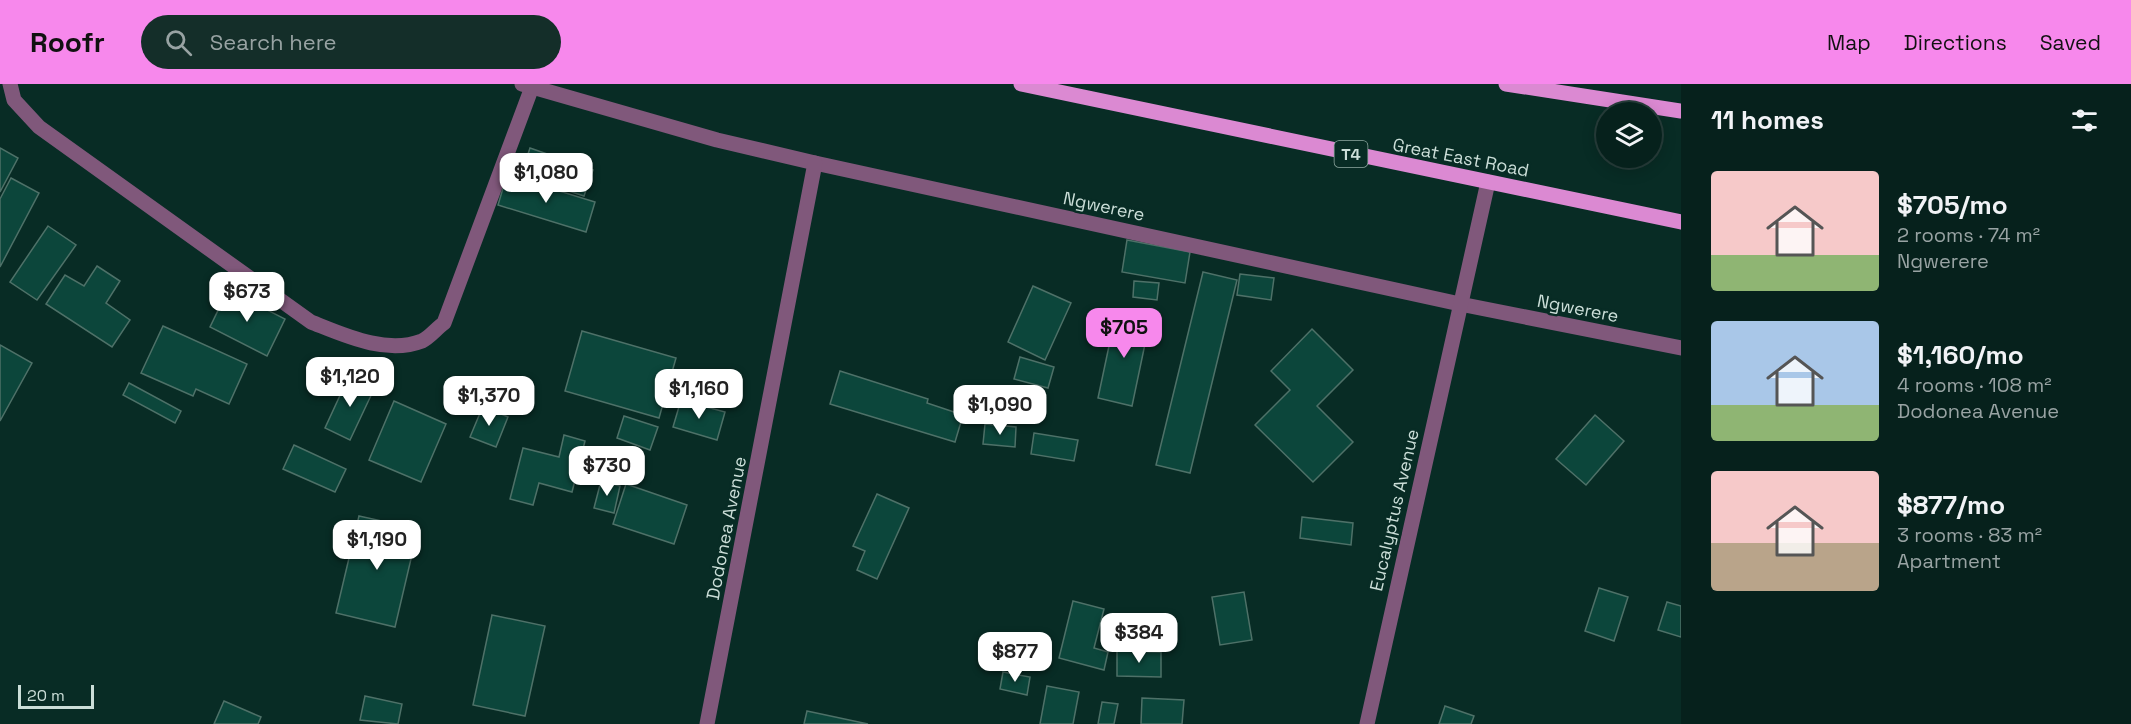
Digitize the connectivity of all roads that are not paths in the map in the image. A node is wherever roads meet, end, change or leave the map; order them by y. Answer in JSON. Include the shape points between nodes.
{"nodes":[{"id":1,"x":10,"y":84,"type":"edge"},
{"id":2,"x":1022,"y":84,"type":"edge"},
{"id":3,"x":1506,"y":84,"type":"edge"},
{"id":4,"x":527,"y":86,"type":"edge"},
{"id":5,"x":1681,"y":111,"type":"edge"},
{"id":6,"x":815,"y":163,"type":"junction"},
{"id":7,"x":1488,"y":182,"type":"junction"},
{"id":8,"x":1681,"y":222,"type":"edge"},
{"id":9,"x":1460,"y":304,"type":"junction"},
{"id":10,"x":1681,"y":348,"type":"edge"},
{"id":11,"x":707,"y":724,"type":"edge"},
{"id":12,"x":1367,"y":724,"type":"edge"}],
"edges":[{"from":1,"to":4,"type":"street","via":[[14,100],[39,127],[311,322],[350,338],[391,345],[422,341],[444,323]]},
{"from":2,"to":7,"type":"main road","name":"Great East Road","number":"T4"},
{"from":3,"to":5,"type":"main road"},
{"from":4,"to":6,"type":"street","name":"Ngwerere","via":[[717,140]]},
{"from":6,"to":9,"type":"street","name":"Ngwerere"},
{"from":6,"to":11,"type":"street","name":"Dodonea Avenue"},
{"from":7,"to":8,"type":"main road","name":"Great East Road","number":"T4"},
{"from":7,"to":9,"type":"street","name":"Eucalyptus Avenue"},
{"from":9,"to":10,"type":"street","name":"Ngwerere"},
{"from":9,"to":12,"type":"street","name":"Eucalyptus Avenue"}]}
